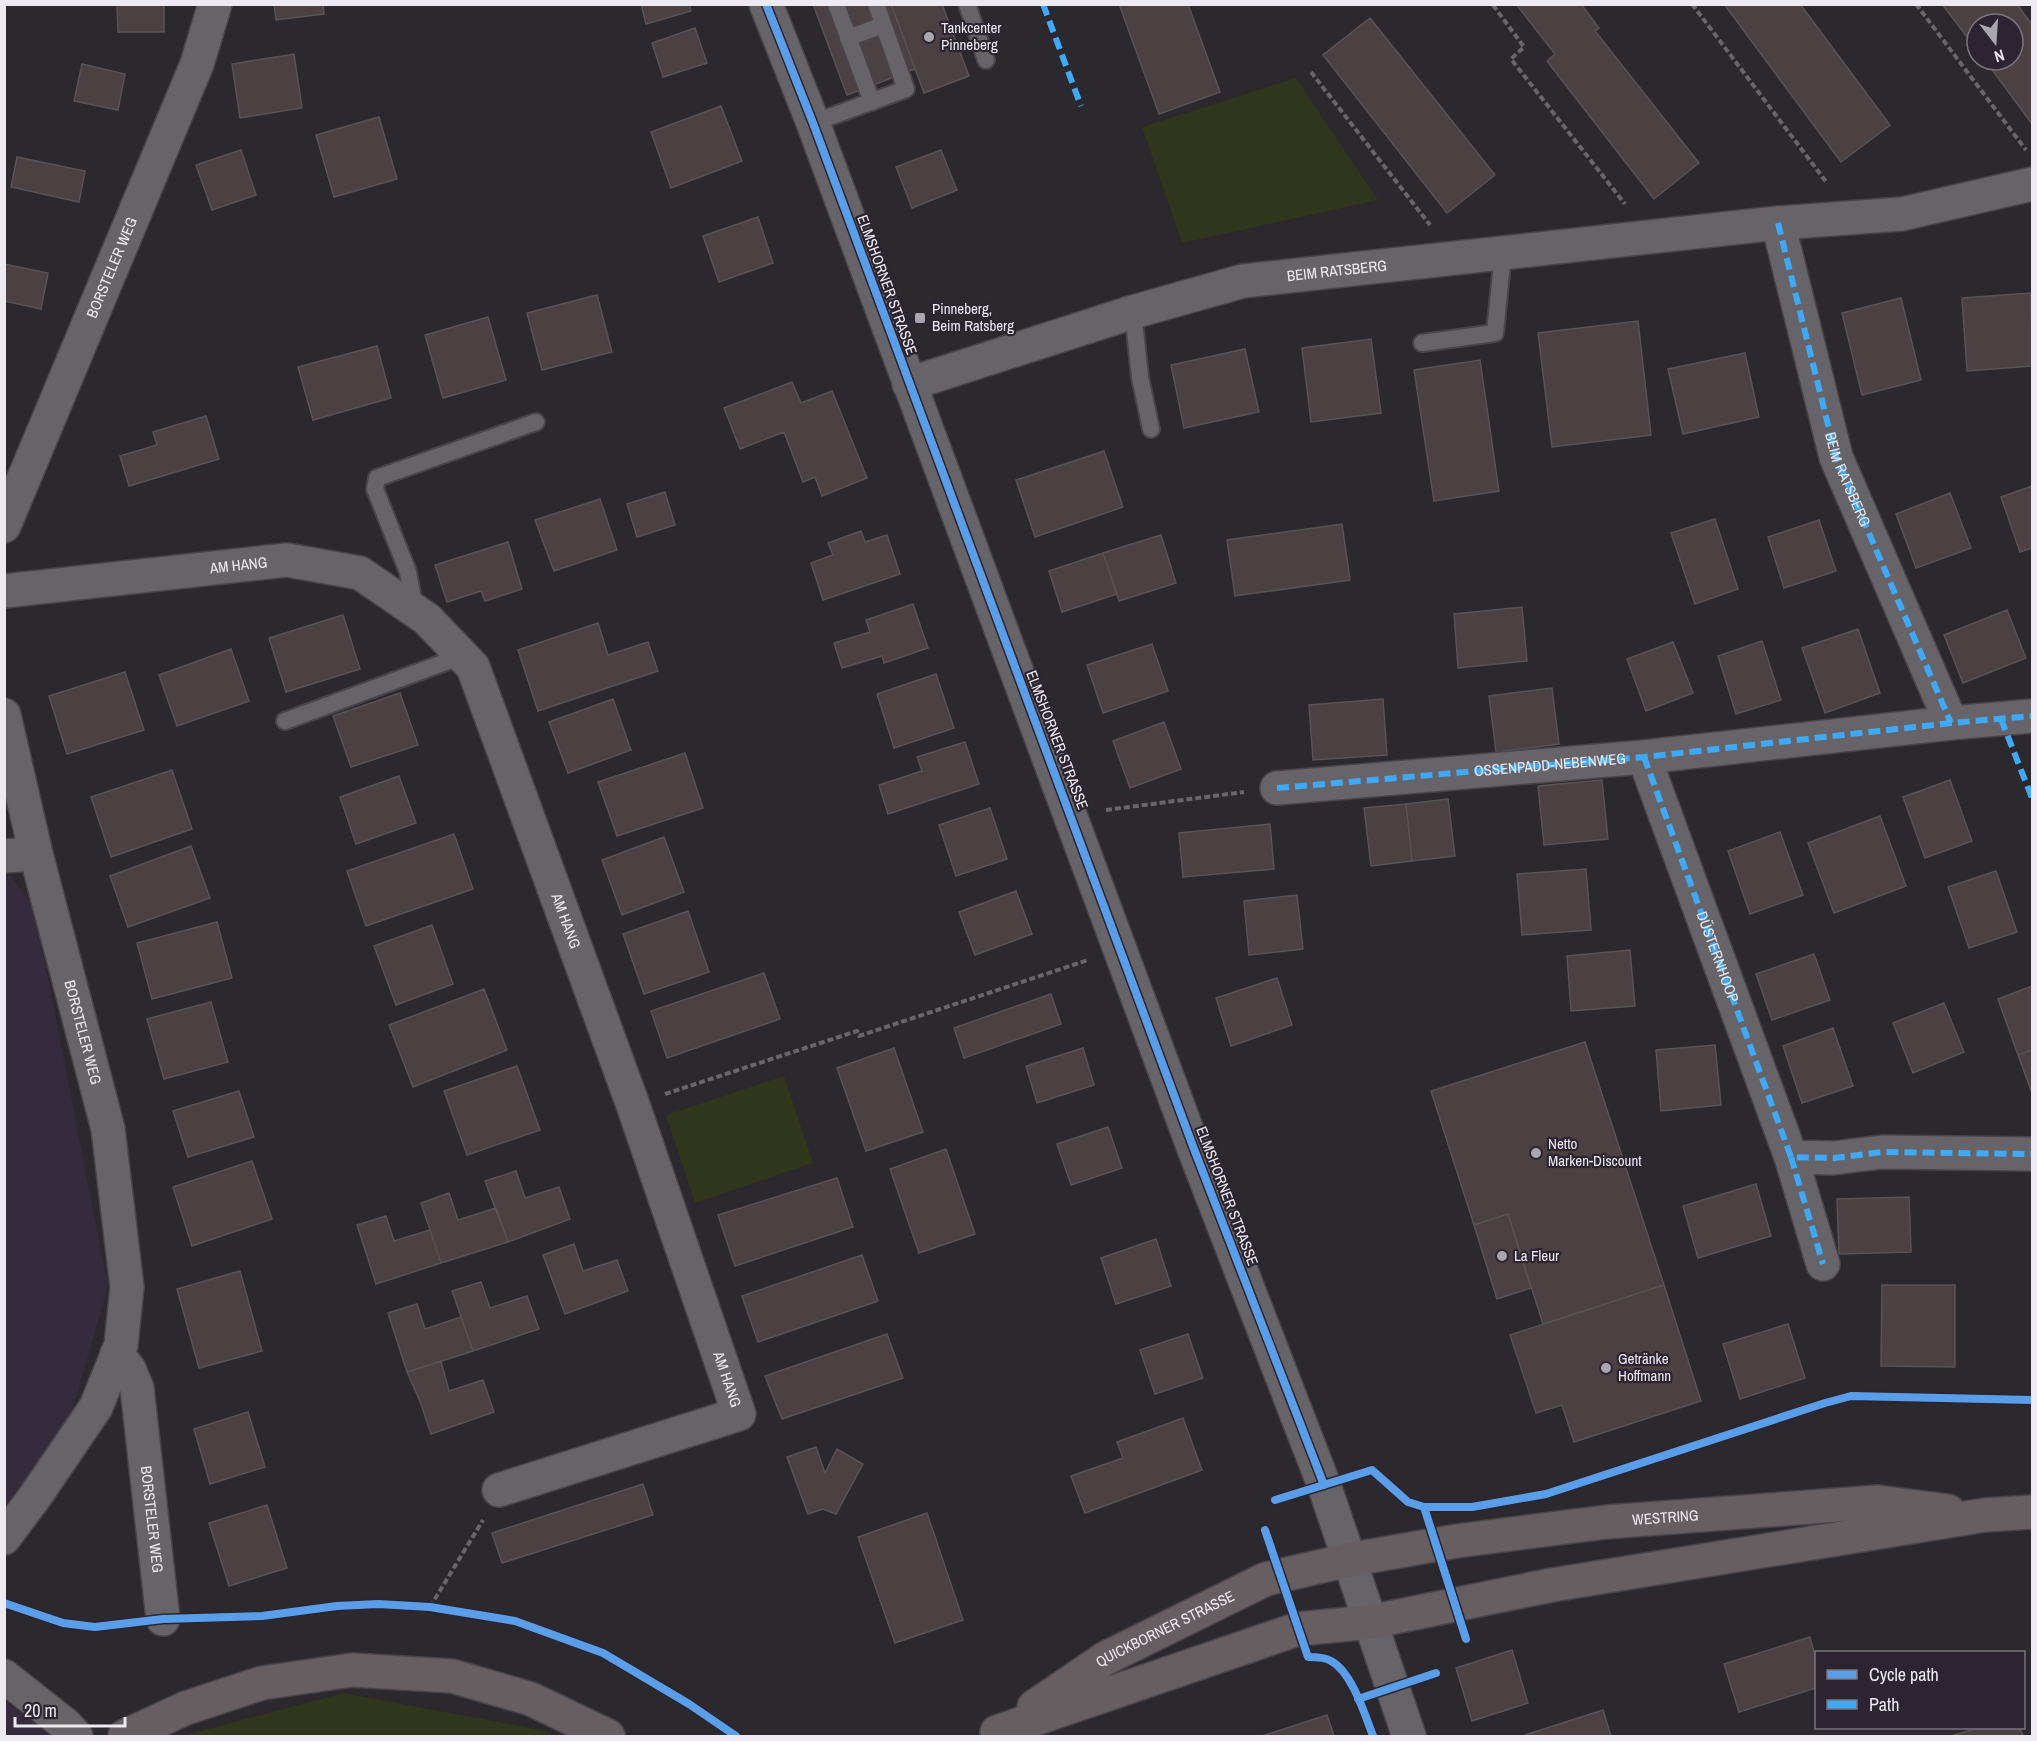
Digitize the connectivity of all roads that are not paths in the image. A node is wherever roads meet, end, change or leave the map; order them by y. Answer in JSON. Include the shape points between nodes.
{"nodes":[{"id":1,"x":214,"y":4,"type":"edge"},
{"id":2,"x":766,"y":4,"type":"edge"},
{"id":3,"x":836,"y":4,"type":"edge"},
{"id":4,"x":876,"y":4,"type":"edge"},
{"id":5,"x":967,"y":4,"type":"edge"},
{"id":6,"x":883,"y":25,"type":"junction"},
{"id":7,"x":848,"y":38,"type":"junction"},
{"id":8,"x":986,"y":60,"type":"dead end"},
{"id":9,"x":872,"y":102,"type":"junction"},
{"id":10,"x":813,"y":123,"type":"junction"},
{"id":11,"x":2032,"y":184,"type":"edge"},
{"id":12,"x":1778,"y":223,"type":"junction"},
{"id":13,"x":1503,"y":253,"type":"junction"},
{"id":14,"x":1133,"y":312,"type":"junction"},
{"id":15,"x":1422,"y":343,"type":"dead end"},
{"id":16,"x":909,"y":384,"type":"junction"},
{"id":17,"x":536,"y":422,"type":"dead end"},
{"id":18,"x":1152,"y":429,"type":"dead end"},
{"id":19,"x":4,"y":526,"type":"edge"},
{"id":20,"x":4,"y":591,"type":"edge"},
{"id":21,"x":415,"y":610,"type":"junction"},
{"id":22,"x":462,"y":657,"type":"junction"},
{"id":23,"x":4,"y":715,"type":"edge"},
{"id":24,"x":2032,"y":716,"type":"edge"},
{"id":25,"x":285,"y":721,"type":"dead end"},
{"id":26,"x":1951,"y":723,"type":"junction"},
{"id":27,"x":1644,"y":757,"type":"junction"},
{"id":28,"x":1277,"y":788,"type":"road end"},
{"id":29,"x":20,"y":855,"type":"edge"},
{"id":30,"x":2032,"y":1154,"type":"edge"},
{"id":31,"x":1791,"y":1157,"type":"junction"},
{"id":32,"x":1823,"y":1264,"type":"dead end"},
{"id":33,"x":117,"y":1354,"type":"junction"},
{"id":34,"x":499,"y":1490,"type":"road end"},
{"id":35,"x":2032,"y":1512,"type":"edge"},
{"id":36,"x":1985,"y":1515,"type":"junction"},
{"id":37,"x":4,"y":1538,"type":"edge"},
{"id":38,"x":1348,"y":1560,"type":"junction"},
{"id":39,"x":163,"y":1619,"type":"dead end"},
{"id":40,"x":1370,"y":1622,"type":"junction"},
{"id":41,"x":4,"y":1676,"type":"edge"},
{"id":42,"x":993,"y":1734,"type":"edge"},
{"id":43,"x":76,"y":1737,"type":"edge"},
{"id":44,"x":125,"y":1737,"type":"edge"},
{"id":45,"x":608,"y":1737,"type":"edge"},
{"id":46,"x":1409,"y":1737,"type":"edge"}],
"edges":[{"from":1,"to":19,"type":"street","name":"BORSTELER WEG","via":[[197,64]]},
{"from":2,"to":10,"type":"street","name":"ELMSHORNER STRASSE"},
{"from":3,"to":7,"type":"lane"},
{"from":4,"to":6,"type":"lane"},
{"from":5,"to":8,"type":"lane"},
{"from":6,"to":7,"type":"lane"},
{"from":6,"to":9,"type":"lane","via":[[906,89]]},
{"from":7,"to":9,"type":"lane"},
{"from":9,"to":10,"type":"lane"},
{"from":10,"to":16,"type":"street","name":"ELMSHORNER STRASSE"},
{"from":11,"to":12,"type":"street","name":"BEIM RATSBERG","via":[[1902,214]]},
{"from":12,"to":13,"type":"street","name":"BEIM RATSBERG"},
{"from":12,"to":26,"type":"street","name":"BEIM RATSBERG","via":[[1836,457]]},
{"from":13,"to":14,"type":"street","name":"BEIM RATSBERG","via":[[1243,281]]},
{"from":13,"to":15,"type":"lane","via":[[1495,333]]},
{"from":14,"to":16,"type":"street","name":"BEIM RATSBERG"},
{"from":14,"to":18,"type":"lane","via":[[1140,377]]},
{"from":16,"to":38,"type":"street","name":"ELMSHORNER STRASSE","via":[[1194,1149],[1324,1485]]},
{"from":17,"to":21,"type":"lane","via":[[377,478],[375,489],[408,572]]},
{"from":20,"to":21,"type":"street","name":"AM HANG","via":[[287,560],[360,573]]},
{"from":21,"to":22,"type":"street","name":"AM HANG"},
{"from":22,"to":25,"type":"lane"},
{"from":22,"to":34,"type":"street","name":"AM HANG","via":[[473,667],[633,1105],[739,1414]]},
{"from":23,"to":29,"type":"street","name":"BORSTELER WEG"},
{"from":24,"to":26,"type":"street","name":"OSSENPADD-NEBENWEG"},
{"from":26,"to":27,"type":"street","name":"OSSENPADD-NEBENWEG"},
{"from":27,"to":28,"type":"street","name":"OSSENPADD-NEBENWEG"},
{"from":27,"to":31,"type":"street","name":"DÜSTERNHOOP"},
{"from":29,"to":33,"type":"street","name":"BORSTELER WEG","via":[[108,1129],[127,1287]]},
{"from":30,"to":31,"type":"street","via":[[1882,1152],[1834,1158]]},
{"from":31,"to":32,"type":"street","name":"DÜSTERNHOOP"},
{"from":33,"to":37,"type":"street","name":"BORSTELER WEG","via":[[96,1407]]},
{"from":33,"to":39,"type":"street","name":"BORSTELER WEG","via":[[137,1389]]},
{"from":35,"to":36,"type":"main road","name":"WESTRING"},
{"from":36,"to":38,"type":"main road","name":"WESTRING","via":[[1878,1502],[1606,1522],[1457,1540]]},
{"from":36,"to":40,"type":"main road","name":"WESTRING","via":[[1552,1585]]},
{"from":38,"to":40,"type":"street","name":"ELMSHORNER STRASSE"},
{"from":38,"to":42,"type":"main road","name":"QUICKBORNER STRASSE","via":[[1266,1579],[1106,1658]]},
{"from":40,"to":42,"type":"main road","name":"QUICKBORNER STRASSE","via":[[1298,1629]]},
{"from":40,"to":46,"type":"street","name":"ELMSHORNER STRASSE"},
{"from":41,"to":43,"type":"street"},
{"from":44,"to":45,"type":"main road","via":[[186,1708],[262,1683],[352,1670],[452,1676],[531,1699]]}]}
